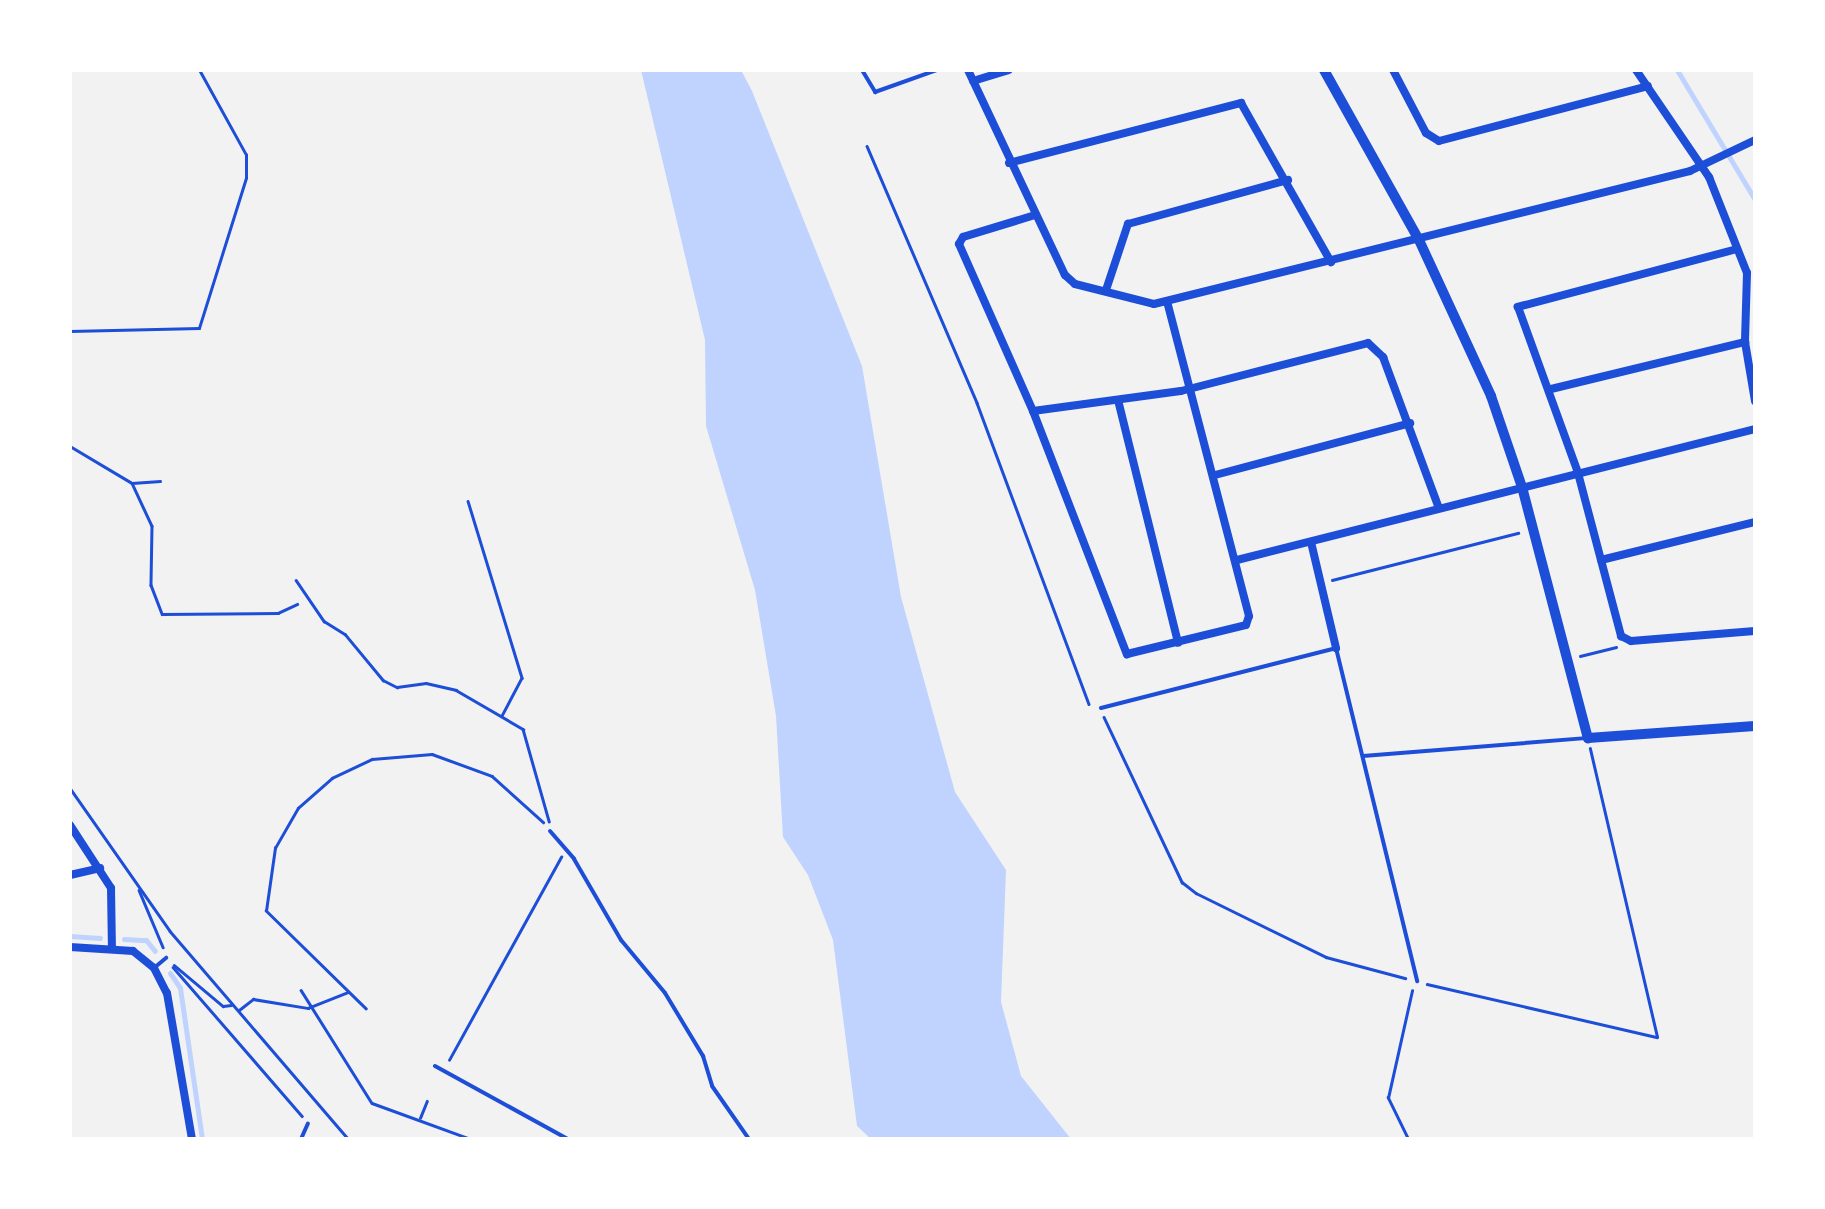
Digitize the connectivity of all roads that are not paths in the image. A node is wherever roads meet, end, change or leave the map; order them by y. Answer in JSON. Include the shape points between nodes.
{"nodes":[{"id":1,"x":862,"y":70,"type":"edge"},
{"id":2,"x":938,"y":70,"type":"edge"},
{"id":3,"x":968,"y":70,"type":"edge"},
{"id":4,"x":1008,"y":70,"type":"edge"},
{"id":5,"x":1324,"y":70,"type":"edge"},
{"id":6,"x":1393,"y":70,"type":"edge"},
{"id":7,"x":1636,"y":70,"type":"edge"},
{"id":8,"x":972,"y":81,"type":"junction"},
{"id":9,"x":1648,"y":86,"type":"junction"},
{"id":10,"x":1755,"y":140,"type":"edge"},
{"id":11,"x":1009,"y":163,"type":"junction"},
{"id":12,"x":1702,"y":166,"type":"junction"},
{"id":13,"x":1288,"y":180,"type":"junction"},
{"id":14,"x":1035,"y":215,"type":"junction"},
{"id":15,"x":1420,"y":240,"type":"junction"},
{"id":16,"x":1737,"y":250,"type":"junction"},
{"id":17,"x":1331,"y":262,"type":"junction"},
{"id":18,"x":1106,"y":290,"type":"junction"},
{"id":19,"x":1168,"y":304,"type":"junction"},
{"id":20,"x":1745,"y":342,"type":"junction"},
{"id":21,"x":1193,"y":388,"type":"junction"},
{"id":22,"x":1552,"y":389,"type":"junction"},
{"id":23,"x":1118,"y":400,"type":"junction"},
{"id":24,"x":1755,"y":401,"type":"edge"},
{"id":25,"x":1033,"y":412,"type":"junction"},
{"id":26,"x":1410,"y":423,"type":"junction"},
{"id":27,"x":1755,"y":429,"type":"edge"},
{"id":28,"x":1578,"y":473,"type":"junction"},
{"id":29,"x":1215,"y":474,"type":"junction"},
{"id":30,"x":1522,"y":488,"type":"junction"},
{"id":31,"x":1439,"y":508,"type":"junction"},
{"id":32,"x":1755,"y":522,"type":"edge"},
{"id":33,"x":1311,"y":542,"type":"junction"},
{"id":34,"x":1237,"y":560,"type":"junction"},
{"id":35,"x":1601,"y":560,"type":"junction"},
{"id":36,"x":1755,"y":631,"type":"edge"},
{"id":37,"x":1178,"y":644,"type":"junction"},
{"id":38,"x":1336,"y":648,"type":"junction"},
{"id":39,"x":1101,"y":708,"type":"road end"},
{"id":40,"x":1755,"y":726,"type":"edge"},
{"id":41,"x":1588,"y":738,"type":"junction"},
{"id":42,"x":1362,"y":756,"type":"junction"},
{"id":43,"x":70,"y":825,"type":"edge"},
{"id":44,"x":550,"y":831,"type":"road end"},
{"id":45,"x":100,"y":868,"type":"junction"},
{"id":46,"x":70,"y":875,"type":"edge"},
{"id":47,"x":70,"y":947,"type":"edge"},
{"id":48,"x":112,"y":949,"type":"junction"},
{"id":49,"x":166,"y":958,"type":"road end"},
{"id":50,"x":154,"y":968,"type":"junction"},
{"id":51,"x":1417,"y":981,"type":"road end"},
{"id":52,"x":435,"y":1066,"type":"dead end"},
{"id":53,"x":308,"y":1123,"type":"road end"},
{"id":54,"x":192,"y":1139,"type":"edge"},
{"id":55,"x":302,"y":1139,"type":"edge"},
{"id":56,"x":568,"y":1139,"type":"edge"},
{"id":57,"x":749,"y":1139,"type":"edge"}],
"edges":[{"from":1,"to":2,"type":"lane","via":[[875,92]]},
{"from":3,"to":8,"type":"street"},
{"from":4,"to":8,"type":"street"},
{"from":5,"to":15,"type":"street"},
{"from":6,"to":9,"type":"street","via":[[1426,134],[1439,141]]},
{"from":7,"to":9,"type":"street"},
{"from":8,"to":11,"type":"street"},
{"from":9,"to":12,"type":"street"},
{"from":10,"to":12,"type":"street"},
{"from":11,"to":13,"type":"street","via":[[1241,103]]},
{"from":11,"to":14,"type":"street"},
{"from":12,"to":15,"type":"street"},
{"from":12,"to":16,"type":"street"},
{"from":13,"to":17,"type":"street"},
{"from":13,"to":18,"type":"street","via":[[1128,224]]},
{"from":14,"to":18,"type":"street","via":[[1070,280]]},
{"from":14,"to":25,"type":"street","via":[[963,236],[959,244]]},
{"from":15,"to":17,"type":"street"},
{"from":15,"to":30,"type":"street","via":[[1469,344]]},
{"from":16,"to":20,"type":"street","via":[[1749,281]]},
{"from":16,"to":22,"type":"street","via":[[1518,307]]},
{"from":17,"to":19,"type":"street"},
{"from":18,"to":19,"type":"street"},
{"from":19,"to":21,"type":"street"},
{"from":20,"to":22,"type":"street"},
{"from":20,"to":24,"type":"street"},
{"from":21,"to":23,"type":"street"},
{"from":21,"to":26,"type":"street","via":[[1368,343],[1383,357]]},
{"from":21,"to":29,"type":"street"},
{"from":22,"to":28,"type":"street"},
{"from":23,"to":25,"type":"street"},
{"from":23,"to":37,"type":"street"},
{"from":25,"to":37,"type":"street","via":[[1120,649],[1131,655]]},
{"from":26,"to":29,"type":"street"},
{"from":26,"to":31,"type":"street"},
{"from":27,"to":28,"type":"street"},
{"from":28,"to":30,"type":"street"},
{"from":28,"to":35,"type":"street"},
{"from":29,"to":34,"type":"street"},
{"from":30,"to":31,"type":"street"},
{"from":30,"to":41,"type":"street"},
{"from":31,"to":33,"type":"street"},
{"from":32,"to":35,"type":"street"},
{"from":33,"to":34,"type":"street"},
{"from":33,"to":38,"type":"street"},
{"from":34,"to":37,"type":"street","via":[[1246,625]]},
{"from":35,"to":36,"type":"street","via":[[1625,640]]},
{"from":38,"to":39,"type":"lane"},
{"from":38,"to":42,"type":"lane"},
{"from":40,"to":41,"type":"street"},
{"from":41,"to":42,"type":"lane"},
{"from":42,"to":51,"type":"lane"},
{"from":43,"to":45,"type":"street"},
{"from":44,"to":57,"type":"lane","via":[[620,940],[665,994],[703,1056],[712,1086]]},
{"from":45,"to":46,"type":"street"},
{"from":45,"to":48,"type":"street","via":[[111,888]]},
{"from":47,"to":48,"type":"street"},
{"from":48,"to":50,"type":"street","via":[[139,953]]},
{"from":49,"to":50,"type":"lane"},
{"from":50,"to":54,"type":"street","via":[[166,993]]},
{"from":52,"to":56,"type":"lane"},
{"from":53,"to":55,"type":"lane"}]}
